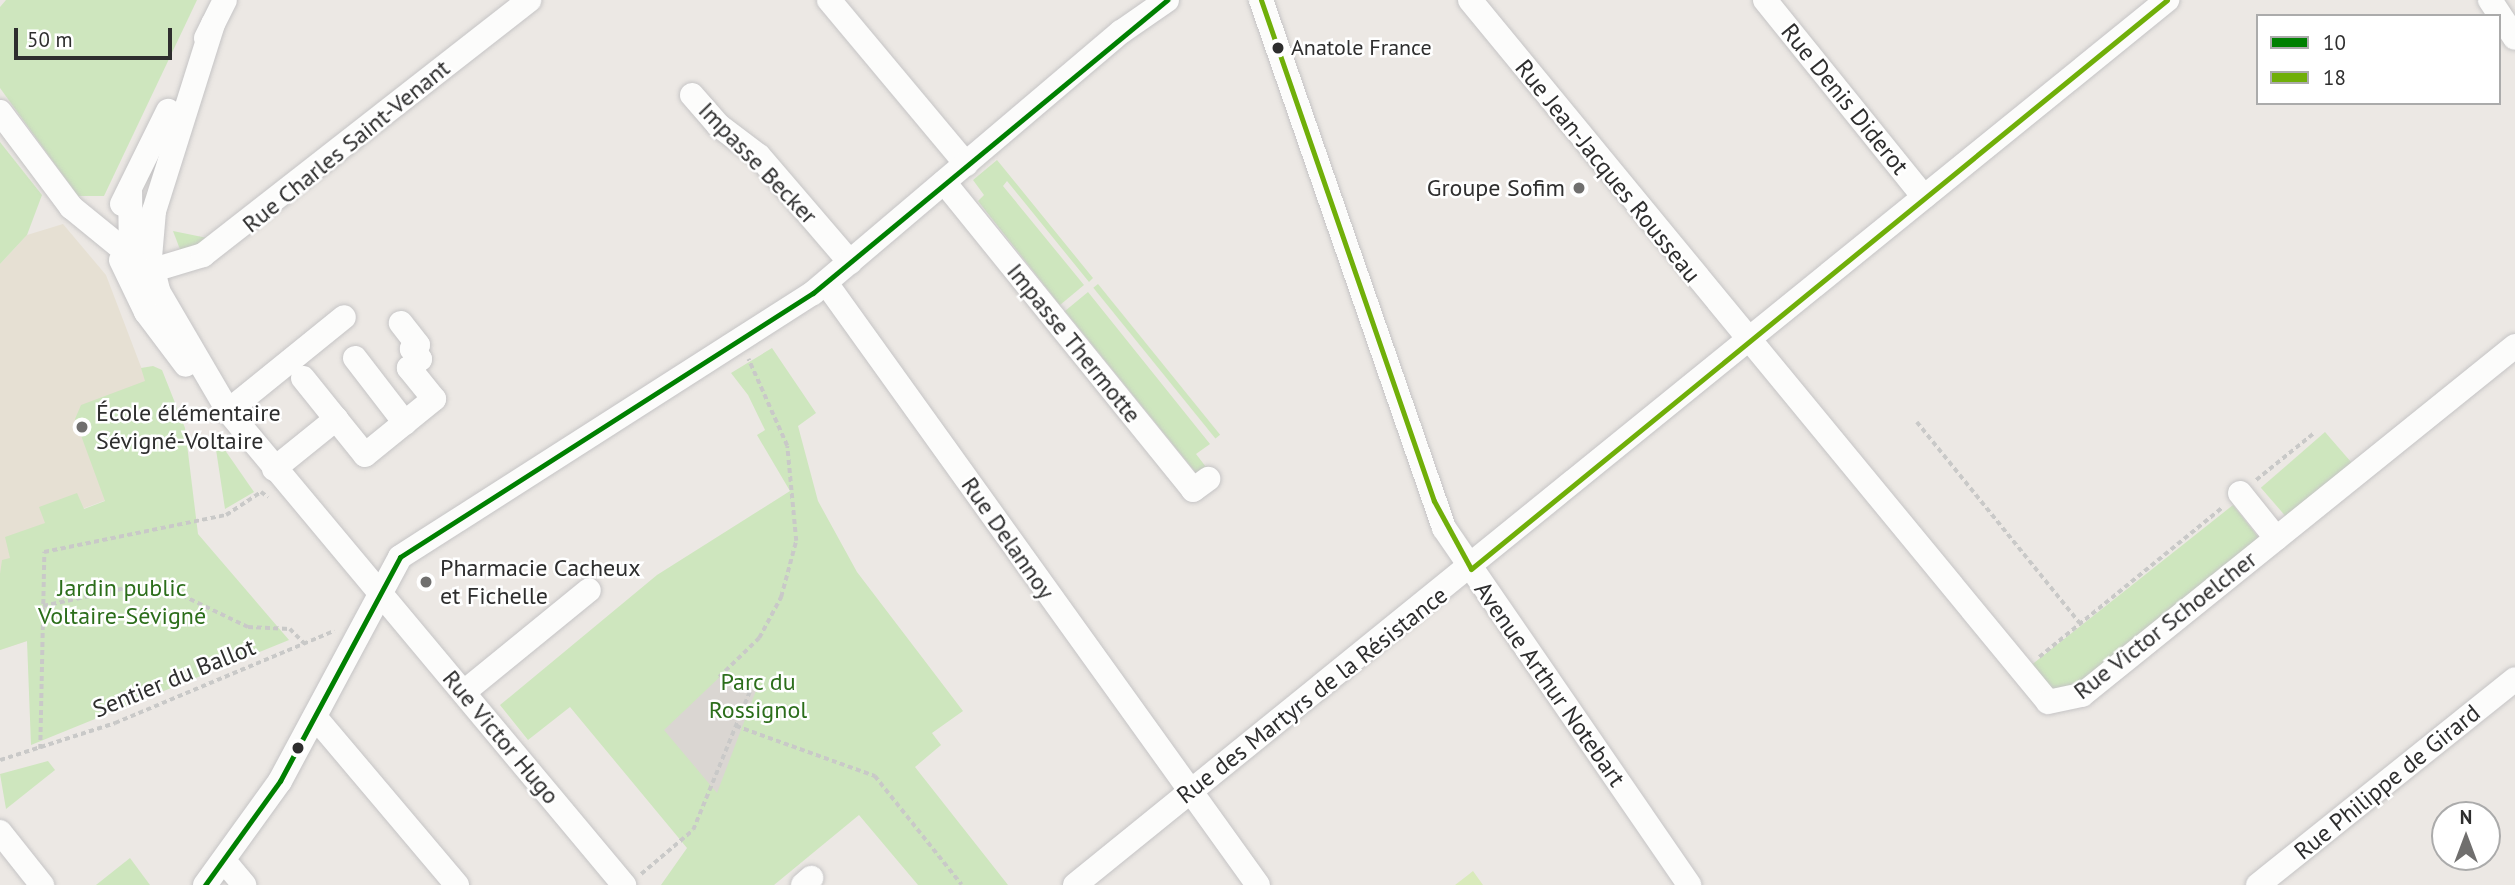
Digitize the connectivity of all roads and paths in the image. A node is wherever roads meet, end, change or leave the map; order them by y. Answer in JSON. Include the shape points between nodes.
{"nodes":[{"id":1,"x":225,"y":0,"type":"edge"},
{"id":2,"x":529,"y":0,"type":"edge"},
{"id":3,"x":829,"y":0,"type":"edge"},
{"id":4,"x":1167,"y":0,"type":"edge"},
{"id":5,"x":1261,"y":0,"type":"edge"},
{"id":6,"x":1470,"y":0,"type":"edge"},
{"id":7,"x":1765,"y":0,"type":"edge"},
{"id":8,"x":2167,"y":0,"type":"edge"},
{"id":9,"x":1135,"y":8,"type":"edge"},
{"id":10,"x":2501,"y":17,"type":"edge"},
{"id":11,"x":214,"y":24,"type":"junction"},
{"id":12,"x":2515,"y":38,"type":"edge"},
{"id":13,"x":692,"y":95,"type":"dead end"},
{"id":14,"x":0,"y":112,"type":"edge"},
{"id":15,"x":966,"y":164,"type":"junction"},
{"id":16,"x":944,"y":182,"type":"junction"},
{"id":17,"x":1924,"y":197,"type":"junction"},
{"id":18,"x":124,"y":249,"type":"junction"},
{"id":19,"x":850,"y":262,"type":"junction"},
{"id":20,"x":153,"y":273,"type":"junction"},
{"id":21,"x":826,"y":283,"type":"junction"},
{"id":22,"x":344,"y":317,"type":"dead end"},
{"id":23,"x":401,"y":323,"type":"dead end"},
{"id":24,"x":1747,"y":340,"type":"junction"},
{"id":25,"x":735,"y":345,"type":"junction"},
{"id":26,"x":2515,"y":346,"type":"edge"},
{"id":27,"x":355,"y":358,"type":"dead end"},
{"id":28,"x":303,"y":377,"type":"dead end"},
{"id":29,"x":227,"y":409,"type":"junction"},
{"id":30,"x":336,"y":419,"type":"junction"},
{"id":31,"x":405,"y":422,"type":"junction"},
{"id":32,"x":1917,"y":422,"type":"dead end"},
{"id":33,"x":2314,"y":433,"type":"dead end"},
{"id":34,"x":275,"y":469,"type":"junction"},
{"id":35,"x":1208,"y":479,"type":"dead end"},
{"id":36,"x":2240,"y":493,"type":"junction"},
{"id":37,"x":274,"y":502,"type":"dead end"},
{"id":38,"x":2276,"y":538,"type":"junction"},
{"id":39,"x":1471,"y":569,"type":"junction"},
{"id":40,"x":379,"y":590,"type":"junction"},
{"id":41,"x":589,"y":590,"type":"dead end"},
{"id":42,"x":43,"y":606,"type":"junction"},
{"id":43,"x":2080,"y":623,"type":"junction"},
{"id":44,"x":358,"y":634,"type":"junction"},
{"id":45,"x":304,"y":643,"type":"junction"},
{"id":46,"x":2018,"y":673,"type":"junction"},
{"id":47,"x":2515,"y":679,"type":"edge"},
{"id":48,"x":464,"y":692,"type":"junction"},
{"id":49,"x":315,"y":717,"type":"junction"},
{"id":50,"x":736,"y":726,"type":"junction"},
{"id":51,"x":40,"y":749,"type":"junction"},
{"id":52,"x":0,"y":760,"type":"edge"},
{"id":53,"x":1189,"y":794,"type":"junction"},
{"id":54,"x":0,"y":832,"type":"edge"},
{"id":55,"x":225,"y":862,"type":"junction"},
{"id":56,"x":628,"y":883,"type":"edge"},
{"id":57,"x":42,"y":885,"type":"edge"},
{"id":58,"x":205,"y":885,"type":"edge"},
{"id":59,"x":244,"y":885,"type":"edge"},
{"id":60,"x":457,"y":885,"type":"edge"},
{"id":61,"x":962,"y":885,"type":"edge"},
{"id":62,"x":1075,"y":885,"type":"edge"},
{"id":63,"x":1258,"y":885,"type":"edge"},
{"id":64,"x":1689,"y":885,"type":"edge"},
{"id":65,"x":2258,"y":885,"type":"edge"}],
"edges":[{"from":1,"to":11,"type":"street"},
{"from":2,"to":20,"type":"street","name":"Rue Charles Saint-Venant","via":[[243,229],[203,255]]},
{"from":3,"to":15,"type":"street"},
{"from":4,"to":9,"type":"street"},
{"from":5,"to":39,"type":"street","name":"Avenue Arthur Notebart","via":[[1434,501]]},
{"from":6,"to":24,"type":"street","name":"Rue Jean-Jacques Rousseau"},
{"from":7,"to":17,"type":"street","name":"Rue Denis Diderot"},
{"from":8,"to":17,"type":"street","name":"Rue des Martyrs de la Résistance"},
{"from":9,"to":15,"type":"street"},
{"from":10,"to":12,"type":"street"},
{"from":11,"to":18,"type":"street","via":[[117,219]]},
{"from":11,"to":20,"type":"street","via":[[154,211]]},
{"from":13,"to":19,"type":"street","name":"Impasse Becker","via":[[718,125],[759,156]]},
{"from":14,"to":18,"type":"street","via":[[71,207]]},
{"from":15,"to":16,"type":"street"},
{"from":16,"to":19,"type":"street"},
{"from":16,"to":35,"type":"street","name":"Impasse Thermotte","via":[[1193,490]]},
{"from":17,"to":24,"type":"street","name":"Rue des Martyrs de la Résistance"},
{"from":18,"to":20,"type":"street","via":[[140,274]]},
{"from":18,"to":29,"type":"street","via":[[141,304],[196,377]]},
{"from":19,"to":21,"type":"street"},
{"from":20,"to":29,"type":"street"},
{"from":21,"to":25,"type":"street"},
{"from":21,"to":53,"type":"street","name":"Rue Delannoy"},
{"from":22,"to":29,"type":"street"},
{"from":23,"to":31,"type":"street","via":[[418,345],[412,349],[420,359],[409,368],[434,399]]},
{"from":24,"to":39,"type":"street","name":"Rue des Martyrs de la Résistance"},
{"from":24,"to":46,"type":"street","name":"Rue Victor Schoelcher"},
{"from":25,"to":40,"type":"street","via":[[429,534],[400,557]]},
{"from":25,"to":50,"type":"path","via":[[778,418],[799,519],[788,574],[768,623],[719,677],[750,691]]},
{"from":26,"to":38,"type":"street","name":"Rue Victor Schoelcher"},
{"from":27,"to":31,"type":"street"},
{"from":28,"to":30,"type":"street"},
{"from":29,"to":34,"type":"street","name":"Rue Victor Hugo"},
{"from":30,"to":31,"type":"street","via":[[365,455]]},
{"from":30,"to":34,"type":"street"},
{"from":32,"to":43,"type":"path"},
{"from":33,"to":36,"type":"path"},
{"from":34,"to":40,"type":"street","name":"Rue Victor Hugo"},
{"from":36,"to":38,"type":"street"},
{"from":36,"to":43,"type":"path"},
{"from":37,"to":42,"type":"path","via":[[261,492],[226,515],[44,552]]},
{"from":38,"to":46,"type":"street","name":"Rue Victor Schoelcher","via":[[2075,699],[2048,702]]},
{"from":39,"to":53,"type":"street","name":"Rue des Martyrs de la Résistance"},
{"from":39,"to":64,"type":"street","name":"Avenue Arthur Notebart"},
{"from":40,"to":44,"type":"street"},
{"from":40,"to":48,"type":"street","name":"Rue Victor Hugo"},
{"from":41,"to":48,"type":"street"},
{"from":42,"to":45,"type":"path","via":[[135,586],[167,588],[248,627],[290,629]]},
{"from":42,"to":51,"type":"path"},
{"from":43,"to":46,"type":"path"},
{"from":44,"to":45,"type":"path","name":"Sentier du Ballot","via":[[345,627]]},
{"from":44,"to":49,"type":"street"},
{"from":45,"to":51,"type":"path","name":"Sentier du Ballot"},
{"from":47,"to":65,"type":"street","name":"Rue Philippe de Girard"},
{"from":48,"to":56,"type":"street","name":"Rue Victor Hugo"},
{"from":49,"to":55,"type":"street"},
{"from":49,"to":60,"type":"street"},
{"from":50,"to":56,"type":"path","via":[[693,830]]},
{"from":50,"to":61,"type":"path","via":[[875,776]]},
{"from":51,"to":52,"type":"path","name":"Sentier du Ballot"},
{"from":53,"to":62,"type":"street","name":"Rue des Martyrs de la Résistance"},
{"from":53,"to":63,"type":"street","name":"Rue Delannoy"},
{"from":54,"to":57,"type":"street"},
{"from":55,"to":58,"type":"street"},
{"from":55,"to":59,"type":"street"}]}
